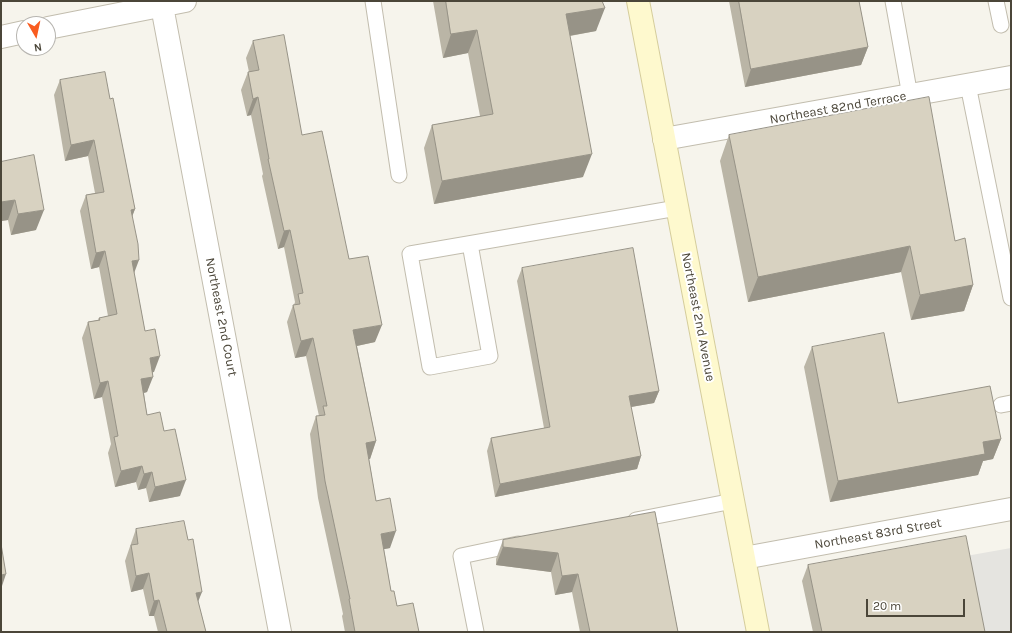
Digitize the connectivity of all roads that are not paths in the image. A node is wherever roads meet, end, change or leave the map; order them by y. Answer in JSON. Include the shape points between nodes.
{"nodes":[{"id":1,"x":185,"y":1,"type":"edge"},
{"id":2,"x":373,"y":1,"type":"edge"},
{"id":3,"x":638,"y":1,"type":"edge"},
{"id":4,"x":893,"y":1,"type":"edge"},
{"id":5,"x":996,"y":1,"type":"edge"},
{"id":6,"x":162,"y":3,"type":"edge"},
{"id":7,"x":1001,"y":25,"type":"dead end"},
{"id":8,"x":56,"y":26,"type":"edge"},
{"id":9,"x":16,"y":34,"type":"edge"},
{"id":10,"x":1,"y":37,"type":"edge"},
{"id":11,"x":1011,"y":77,"type":"edge"},
{"id":12,"x":968,"y":85,"type":"junction"},
{"id":13,"x":910,"y":96,"type":"junction"},
{"id":14,"x":664,"y":139,"type":"junction"},
{"id":15,"x":399,"y":175,"type":"dead end"},
{"id":16,"x":677,"y":208,"type":"junction"},
{"id":17,"x":470,"y":244,"type":"junction"},
{"id":18,"x":1011,"y":298,"type":"edge"},
{"id":19,"x":733,"y":501,"type":"junction"},
{"id":20,"x":1011,"y":511,"type":"edge"},
{"id":21,"x":620,"y":524,"type":"edge"},
{"id":22,"x":529,"y":542,"type":"edge"},
{"id":23,"x":744,"y":558,"type":"junction"},
{"id":24,"x":280,"y":632,"type":"edge"},
{"id":25,"x":476,"y":632,"type":"edge"},
{"id":26,"x":758,"y":632,"type":"edge"}],
"edges":[{"from":1,"to":6,"type":"street"},
{"from":2,"to":15,"type":"lane"},
{"from":3,"to":14,"type":"main road","name":"Northeast 2nd Avenue"},
{"from":4,"to":13,"type":"lane"},
{"from":5,"to":7,"type":"lane"},
{"from":6,"to":8,"type":"street"},
{"from":6,"to":24,"type":"street","name":"Northeast 2nd Court"},
{"from":9,"to":10,"type":"street"},
{"from":11,"to":12,"type":"street","name":"Northeast 82nd Terrace"},
{"from":12,"to":13,"type":"street","name":"Northeast 82nd Terrace"},
{"from":12,"to":18,"type":"lane"},
{"from":13,"to":14,"type":"street","name":"Northeast 82nd Terrace"},
{"from":14,"to":16,"type":"main road","name":"Northeast 2nd Avenue"},
{"from":16,"to":17,"type":"lane"},
{"from":16,"to":19,"type":"main road","name":"Northeast 2nd Avenue"},
{"from":17,"to":17,"type":"lane","via":[[410,254],[430,367],[490,356]]},
{"from":19,"to":21,"type":"lane"},
{"from":19,"to":23,"type":"main road","name":"Northeast 2nd Avenue"},
{"from":20,"to":23,"type":"street","name":"Northeast 83rd Street"},
{"from":22,"to":25,"type":"lane","via":[[461,556]]},
{"from":23,"to":26,"type":"main road","name":"Northeast 2nd Avenue"}]}
